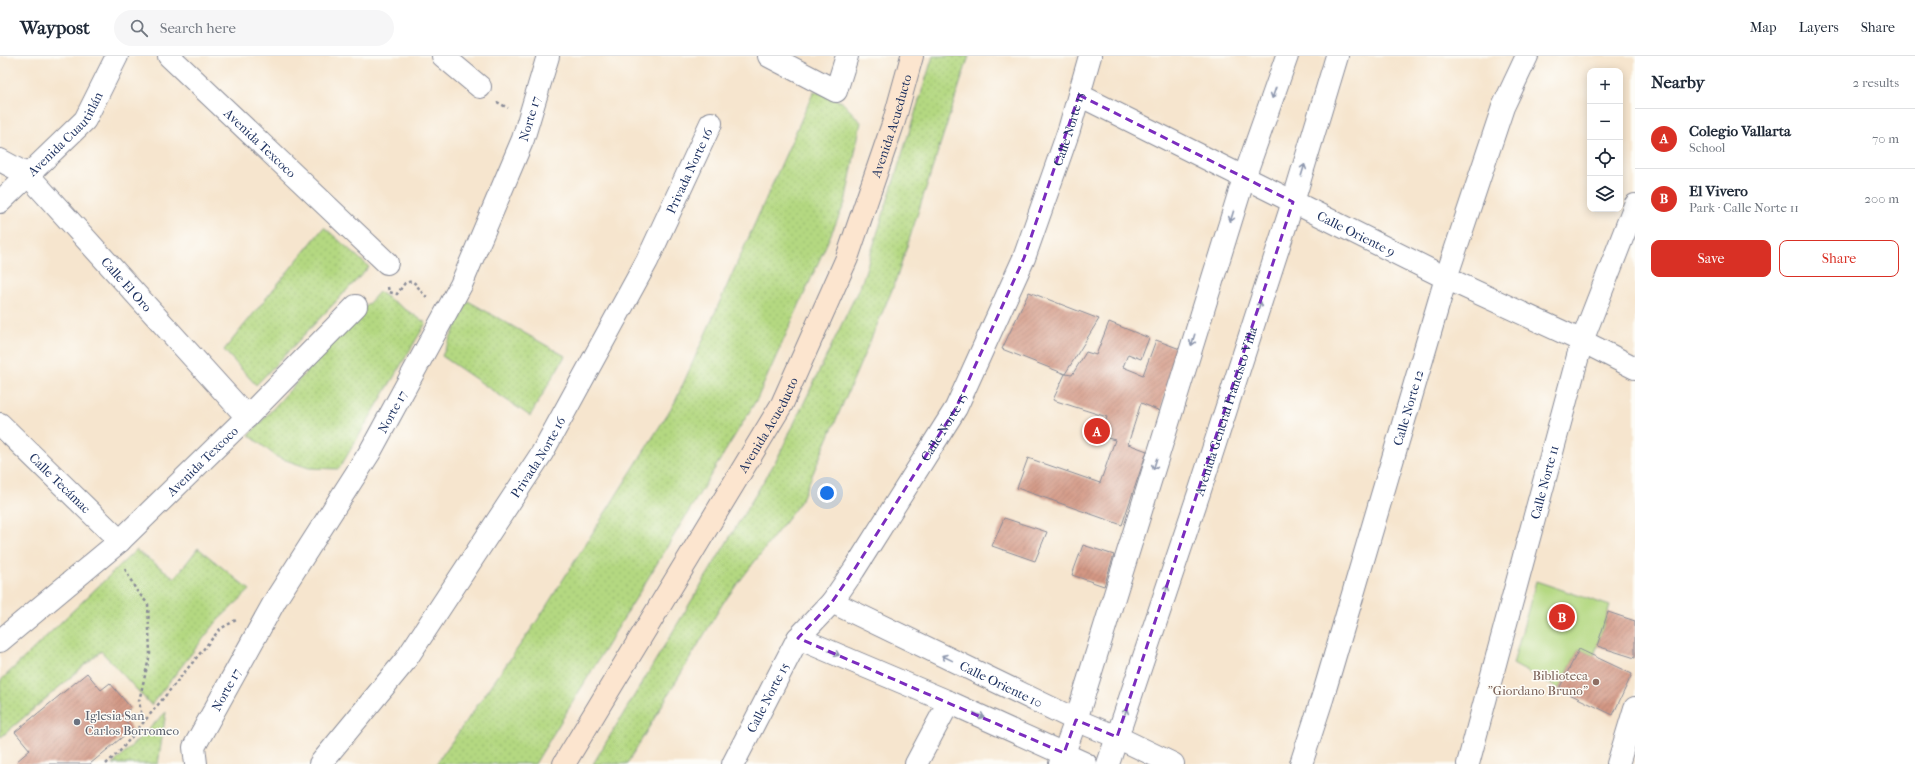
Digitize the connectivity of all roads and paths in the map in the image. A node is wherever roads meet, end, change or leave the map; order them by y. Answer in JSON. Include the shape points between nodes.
{"nodes":[{"id":1,"x":116,"y":56,"type":"edge"},
{"id":2,"x":169,"y":56,"type":"edge"},
{"id":3,"x":443,"y":56,"type":"edge"},
{"id":4,"x":548,"y":56,"type":"edge"},
{"id":5,"x":769,"y":56,"type":"edge"},
{"id":6,"x":847,"y":56,"type":"edge"},
{"id":7,"x":912,"y":56,"type":"edge"},
{"id":8,"x":1090,"y":56,"type":"edge"},
{"id":9,"x":1287,"y":56,"type":"edge"},
{"id":10,"x":1337,"y":56,"type":"edge"},
{"id":11,"x":1527,"y":56,"type":"edge"},
{"id":12,"x":480,"y":87,"type":"joint"},
{"id":13,"x":1079,"y":95,"type":"junction"},
{"id":14,"x":531,"y":114,"type":"junction"},
{"id":15,"x":711,"y":123,"type":"dead end"},
{"id":16,"x":0,"y":160,"type":"edge"},
{"id":17,"x":28,"y":175,"type":"junction"},
{"id":18,"x":1244,"y":178,"type":"junction"},
{"id":19,"x":0,"y":202,"type":"edge"},
{"id":20,"x":1293,"y":202,"type":"junction"},
{"id":21,"x":1635,"y":205,"type":"edge"},
{"id":22,"x":387,"y":263,"type":"joint"},
{"id":23,"x":1446,"y":278,"type":"junction"},
{"id":24,"x":356,"y":306,"type":"dead end"},
{"id":25,"x":446,"y":312,"type":"junction"},
{"id":26,"x":1582,"y":341,"type":"junction"},
{"id":27,"x":1635,"y":368,"type":"edge"},
{"id":28,"x":247,"y":417,"type":"junction"},
{"id":29,"x":0,"y":424,"type":"edge"},
{"id":30,"x":120,"y":541,"type":"junction"},
{"id":31,"x":832,"y":602,"type":"junction"},
{"id":32,"x":241,"y":618,"type":"dead end"},
{"id":33,"x":798,"y":638,"type":"junction"},
{"id":34,"x":0,"y":641,"type":"edge"},
{"id":35,"x":949,"y":702,"type":"junction"},
{"id":36,"x":1635,"y":708,"type":"edge"},
{"id":37,"x":1076,"y":720,"type":"junction"},
{"id":38,"x":143,"y":723,"type":"junction"},
{"id":39,"x":1117,"y":738,"type":"junction"},
{"id":40,"x":195,"y":755,"type":"edge"},
{"id":41,"x":1062,"y":759,"type":"edge"},
{"id":42,"x":106,"y":764,"type":"edge"},
{"id":43,"x":320,"y":764,"type":"edge"},
{"id":44,"x":564,"y":764,"type":"edge"},
{"id":45,"x":733,"y":764,"type":"edge"},
{"id":46,"x":916,"y":764,"type":"edge"},
{"id":47,"x":1086,"y":764,"type":"edge"},
{"id":48,"x":1108,"y":764,"type":"edge"},
{"id":49,"x":1173,"y":764,"type":"edge"},
{"id":50,"x":1301,"y":764,"type":"edge"},
{"id":51,"x":1468,"y":764,"type":"edge"},
{"id":52,"x":1618,"y":764,"type":"edge"}],
"edges":[{"from":1,"to":17,"type":"street","name":"Avenida Cuautitlán","via":[[85,120]]},
{"from":2,"to":22,"type":"street","name":"Avenida Texcoco"},
{"from":3,"to":12,"type":"street"},
{"from":4,"to":14,"type":"street","name":"Norte 17"},
{"from":5,"to":6,"type":"street","via":[[836,91]]},
{"from":7,"to":44,"type":"street","name":"Avenida Acueducto","via":[[894,121],[847,258],[782,404]]},
{"from":8,"to":13,"type":"street","name":"Calle Norte 15"},
{"from":9,"to":18,"type":"street","one_way":true},
{"from":20,"to":10,"type":"street","name":"Avenida General Francisco Villa","one_way":true},
{"from":11,"to":23,"type":"street","name":"Calle Norte 12","via":[[1503,107]]},
{"from":12,"to":14,"type":"path","via":[[508,108]]},
{"from":13,"to":18,"type":"street","name":"Calle Oriente 9"},
{"from":13,"to":31,"type":"street","name":"Calle Norte 15","via":[[1024,258],[956,408]]},
{"from":14,"to":25,"type":"street","name":"Norte 17","via":[[523,140],[461,285]]},
{"from":15,"to":43,"type":"street","name":"Privada Norte 16","via":[[647,261],[542,453],[405,661]]},
{"from":16,"to":17,"type":"street","name":"Calle El Oro"},
{"from":17,"to":19,"type":"street","name":"Avenida Cuautitlán"},
{"from":17,"to":28,"type":"street","name":"Calle El Oro"},
{"from":18,"to":20,"type":"street","name":"Calle Oriente 9"},
{"from":18,"to":37,"type":"street","one_way":true},
{"from":20,"to":23,"type":"street","name":"Calle Oriente 9"},
{"from":39,"to":20,"type":"street","name":"Avenida General Francisco Villa","one_way":true},
{"from":21,"to":26,"type":"street","name":"Calle Norte 11"},
{"from":22,"to":25,"type":"path","via":[[389,292],[397,294],[405,283],[412,281],[417,284],[419,292]]},
{"from":23,"to":26,"type":"street","name":"Calle Oriente 9"},
{"from":23,"to":50,"type":"street","name":"Calle Norte 12"},
{"from":24,"to":28,"type":"street","name":"Avenida Texcoco"},
{"from":25,"to":40,"type":"street","name":"Norte 17","via":[[370,452],[276,599]]},
{"from":26,"to":27,"type":"street","name":"Calle Oriente 9"},
{"from":26,"to":51,"type":"street","name":"Calle Norte 11"},
{"from":28,"to":30,"type":"street","name":"Avenida Texcoco"},
{"from":29,"to":30,"type":"street","name":"Calle Tecámac"},
{"from":30,"to":34,"type":"street","name":"Avenida Texcoco"},
{"from":30,"to":38,"type":"path","via":[[125,571],[148,604],[150,654],[139,701]]},
{"from":31,"to":33,"type":"street","name":"Calle Norte 15"},
{"from":37,"to":31,"type":"street","name":"Calle Oriente 10","one_way":true},
{"from":32,"to":38,"type":"path","via":[[220,629]]},
{"from":33,"to":35,"type":"street","one_way":true},
{"from":33,"to":45,"type":"street","name":"Calle Norte 15"},
{"from":35,"to":41,"type":"street","one_way":true},
{"from":35,"to":46,"type":"street"},
{"from":36,"to":52,"type":"street"},
{"from":37,"to":39,"type":"street","name":"Calle Oriente 10"},
{"from":37,"to":41,"type":"street"},
{"from":38,"to":42,"type":"path"},
{"from":39,"to":48,"type":"street","name":"Avenida General Francisco Villa"},
{"from":39,"to":49,"type":"street","name":"Calle Oriente 10"},
{"from":41,"to":47,"type":"street"}]}
